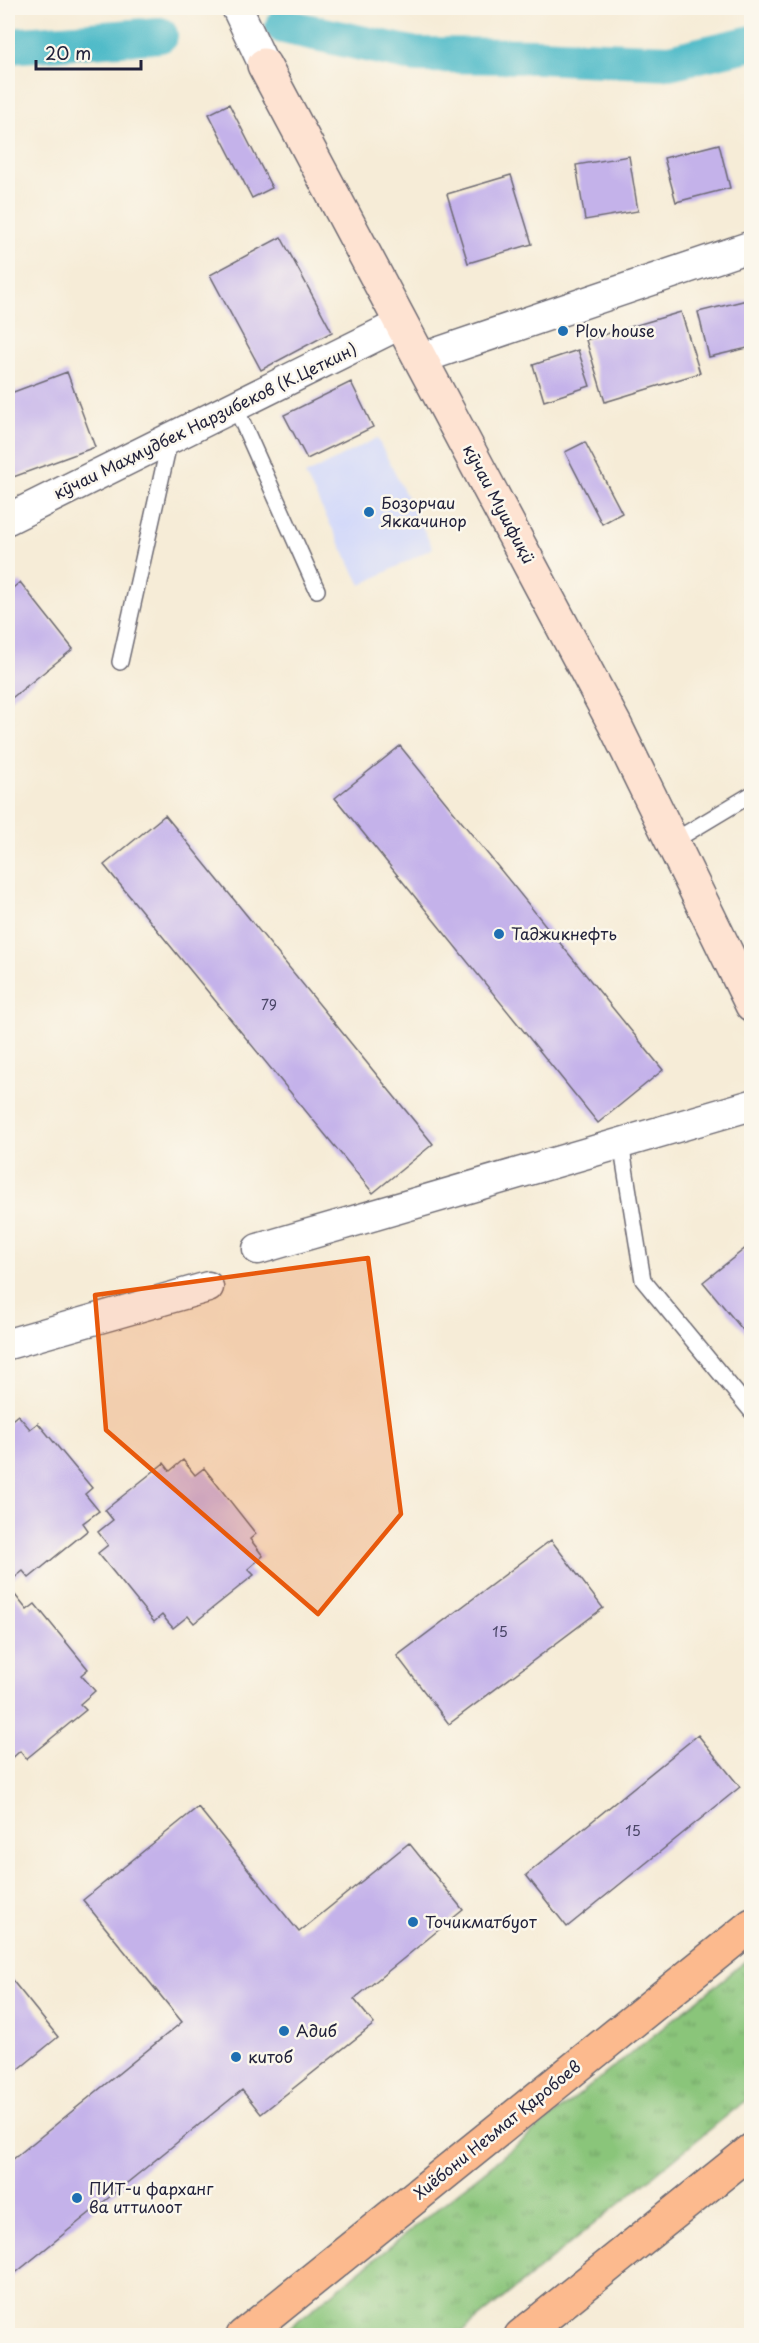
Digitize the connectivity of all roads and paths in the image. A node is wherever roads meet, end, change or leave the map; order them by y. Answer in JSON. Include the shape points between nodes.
{"nodes":[{"id":1,"x":237,"y":8,"type":"edge"},
{"id":2,"x":264,"y":65,"type":"joint"},
{"id":3,"x":752,"y":246,"type":"edge"},
{"id":4,"x":402,"y":323,"type":"junction"},
{"id":5,"x":422,"y":358,"type":"junction"},
{"id":6,"x":235,"y":406,"type":"junction"},
{"id":7,"x":170,"y":439,"type":"junction"},
{"id":8,"x":8,"y":519,"type":"edge"},
{"id":9,"x":317,"y":590,"type":"dead end"},
{"id":10,"x":120,"y":662,"type":"dead end"},
{"id":11,"x":752,"y":794,"type":"edge"},
{"id":12,"x":672,"y":842,"type":"junction"},
{"id":13,"x":752,"y":1005,"type":"edge"},
{"id":14,"x":752,"y":1105,"type":"edge"},
{"id":15,"x":621,"y":1143,"type":"junction"},
{"id":16,"x":258,"y":1249,"type":"dead end"},
{"id":17,"x":208,"y":1287,"type":"dead end"},
{"id":18,"x":8,"y":1344,"type":"edge"},
{"id":19,"x":752,"y":1412,"type":"edge"},
{"id":20,"x":752,"y":1925,"type":"edge"},
{"id":21,"x":752,"y":2150,"type":"edge"},
{"id":22,"x":243,"y":2336,"type":"edge"},
{"id":23,"x":521,"y":2336,"type":"edge"}],
"edges":[{"from":1,"to":2,"type":"street","name":"кӯчаи Мушфиқӣ"},
{"from":2,"to":4,"type":"street","name":"кӯчаи Мушфиқӣ"},
{"from":3,"to":5,"type":"street"},
{"from":4,"to":5,"type":"street","name":"кӯчаи Мушфиқӣ"},
{"from":4,"to":6,"type":"street","name":"кӯчаи Маҳмудбек Нарзибеков (К.Цеткин)"},
{"from":5,"to":12,"type":"street","name":"кӯчаи Мушфиқӣ","via":[[615,725]]},
{"from":6,"to":7,"type":"street","name":"кӯчаи Маҳмудбек Нарзибеков (К.Цеткин)"},
{"from":6,"to":9,"type":"lane"},
{"from":7,"to":8,"type":"street","name":"кӯчаи Маҳмудбек Нарзибеков (К.Цеткин)"},
{"from":7,"to":10,"type":"lane"},
{"from":11,"to":12,"type":"lane"},
{"from":12,"to":13,"type":"street","name":"кӯчаи Мушфиқӣ"},
{"from":14,"to":15,"type":"street"},
{"from":15,"to":16,"type":"street"},
{"from":15,"to":19,"type":"lane","via":[[643,1280]]},
{"from":17,"to":18,"type":"street"},
{"from":20,"to":22,"type":"highway","name":"Хиёбони Неъмат Қаробоев"},
{"from":21,"to":23,"type":"highway"}]}
